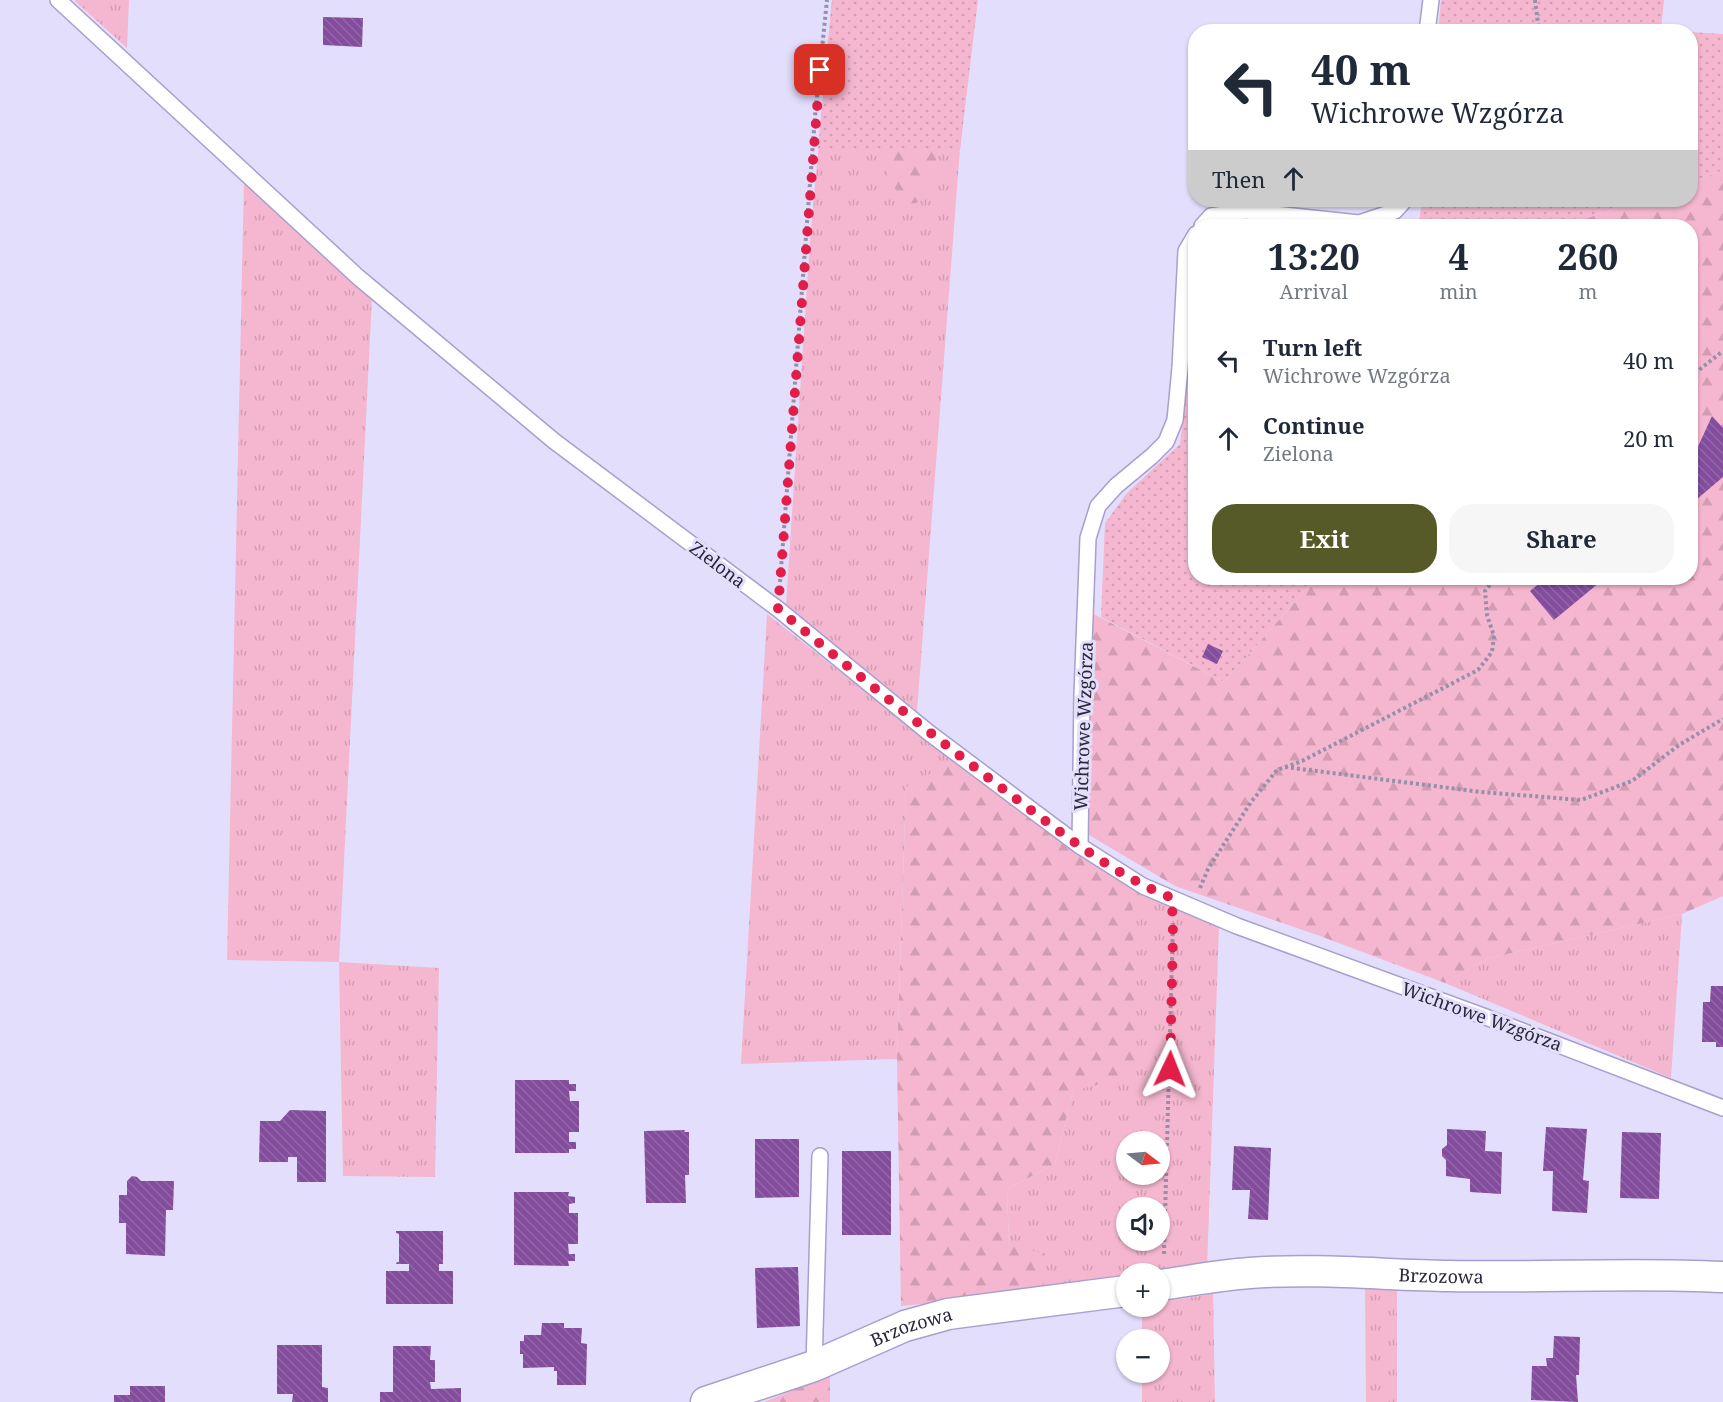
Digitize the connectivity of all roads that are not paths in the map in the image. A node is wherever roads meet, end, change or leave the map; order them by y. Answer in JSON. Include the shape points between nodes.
{"nodes":[{"id":1,"x":58,"y":0,"type":"edge"},
{"id":2,"x":1431,"y":0,"type":"edge"},
{"id":3,"x":1428,"y":24,"type":"edge"},
{"id":4,"x":1399,"y":207,"type":"edge"},
{"id":5,"x":1208,"y":219,"type":"edge"},
{"id":6,"x":1315,"y":219,"type":"edge"},
{"id":7,"x":1373,"y":219,"type":"edge"},
{"id":8,"x":1188,"y":248,"type":"edge"},
{"id":9,"x":1080,"y":846,"type":"junction"},
{"id":10,"x":1723,"y":1108,"type":"edge"},
{"id":11,"x":820,"y":1156,"type":"dead end"},
{"id":12,"x":1723,"y":1277,"type":"edge"},
{"id":13,"x":1170,"y":1284,"type":"edge"},
{"id":14,"x":1116,"y":1292,"type":"edge"},
{"id":15,"x":814,"y":1366,"type":"junction"},
{"id":16,"x":706,"y":1402,"type":"edge"}],
"edges":[{"from":1,"to":9,"type":"lane","name":"Zielona","via":[[358,277],[554,441],[778,609],[928,732]]},
{"from":2,"to":3,"type":"lane"},
{"from":4,"to":7,"type":"lane"},
{"from":5,"to":6,"type":"lane","via":[[1245,211]]},
{"from":8,"to":9,"type":"lane","name":"Wichrowe Wzgórza","via":[[1174,420],[1166,442],[1098,506],[1088,538]]},
{"from":9,"to":10,"type":"lane","name":"Wichrowe Wzgórza","via":[[1143,886],[1237,926]]},
{"from":11,"to":15,"type":"lane"},
{"from":12,"to":13,"type":"street","name":"Brzozowa","via":[[1451,1276],[1345,1271],[1248,1273]]},
{"from":14,"to":15,"type":"street","name":"Brzozowa","via":[[948,1314],[905,1326]]},
{"from":15,"to":16,"type":"street","name":"Brzozowa"}]}
